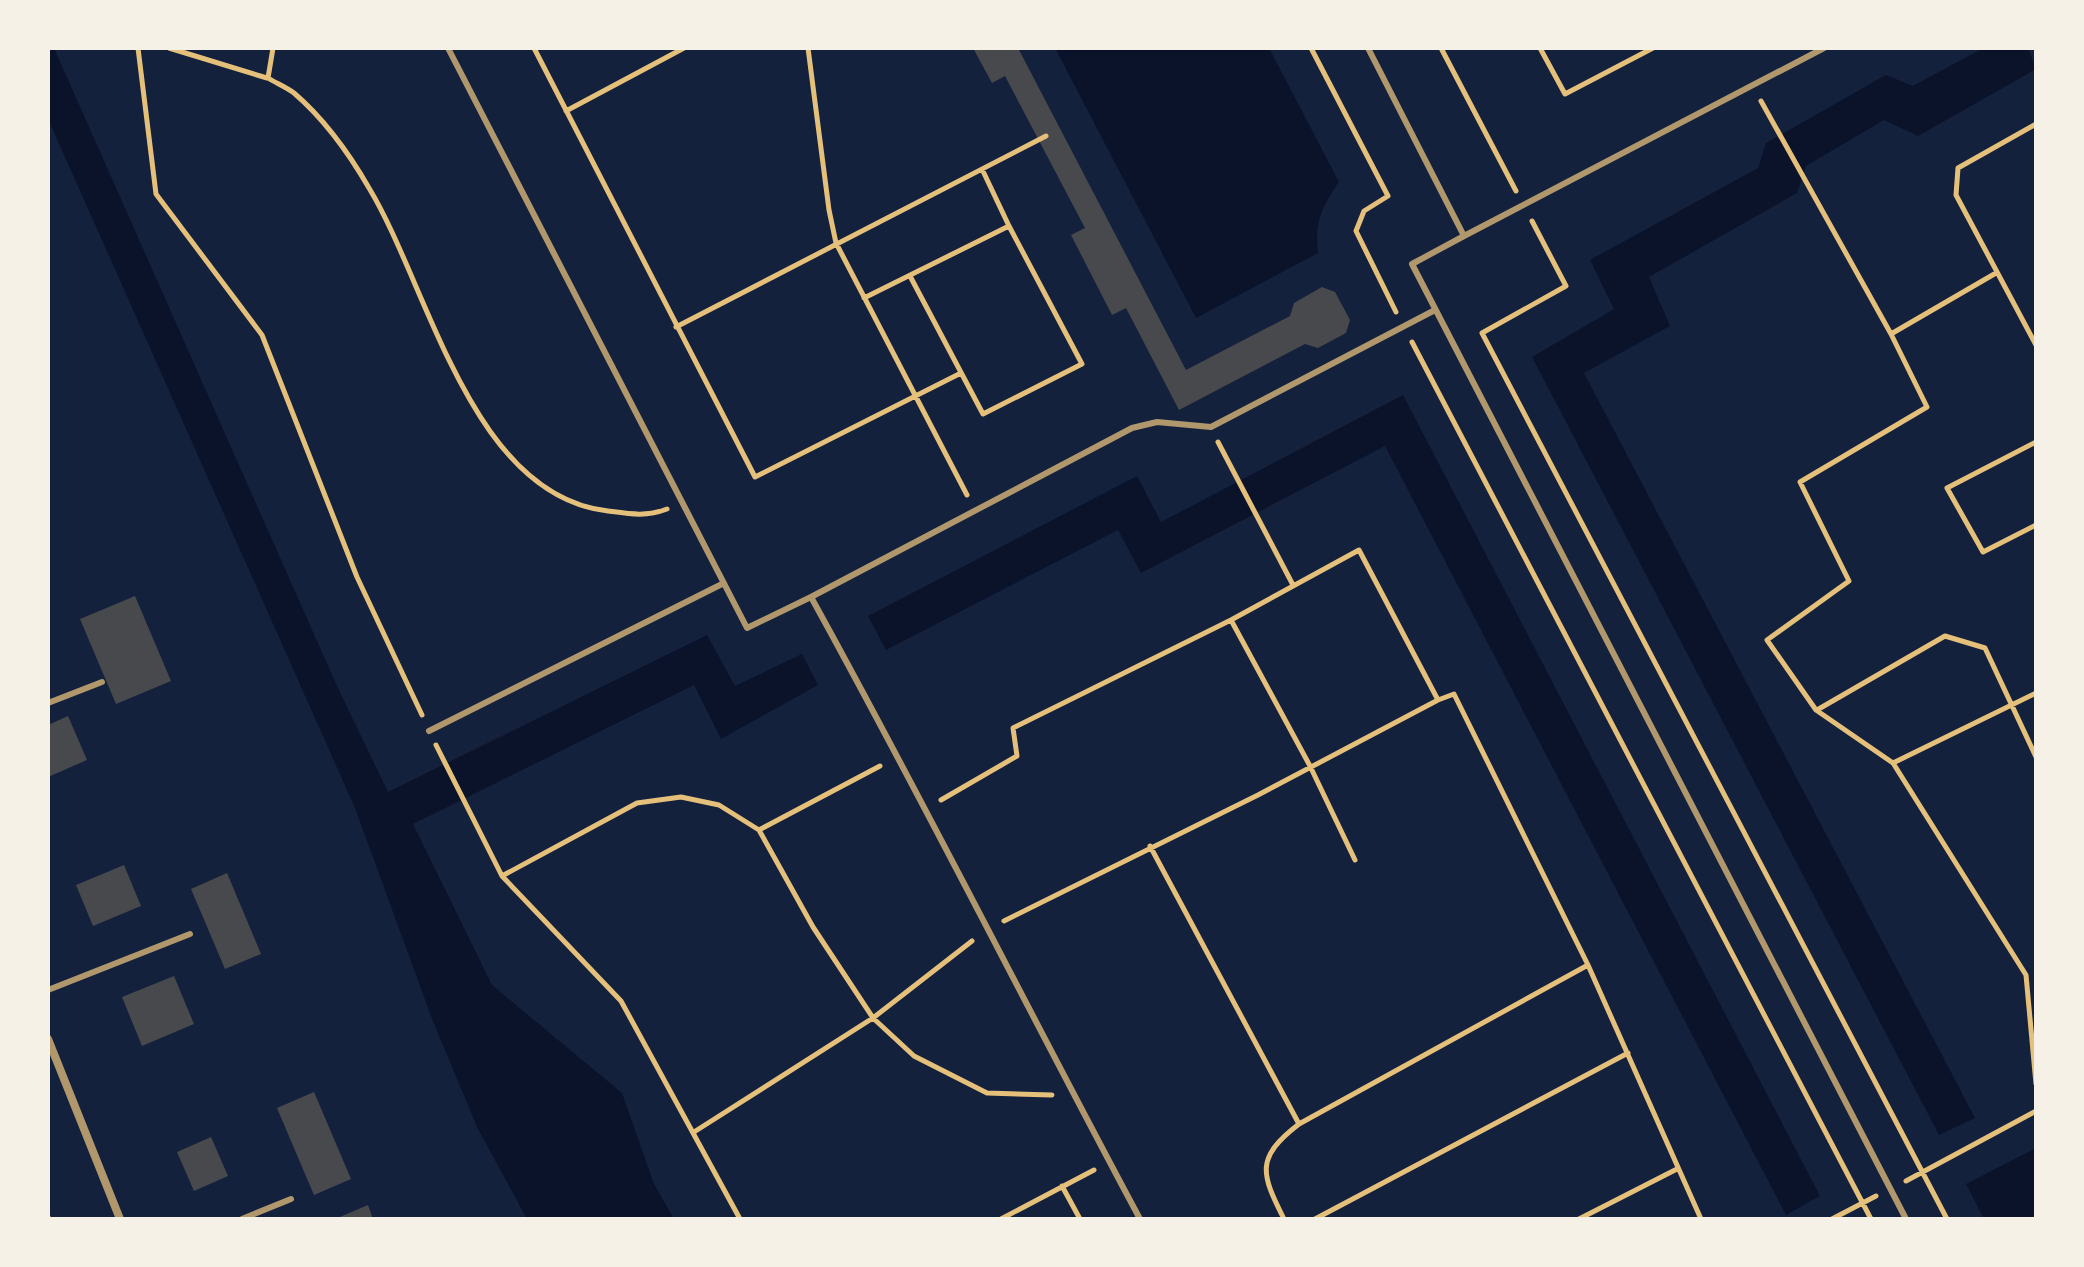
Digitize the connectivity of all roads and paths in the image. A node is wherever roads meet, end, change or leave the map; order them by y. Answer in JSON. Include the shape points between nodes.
{"nodes":[{"id":1,"x":138,"y":48,"type":"edge"},
{"id":2,"x":169,"y":48,"type":"edge"},
{"id":3,"x":273,"y":48,"type":"edge"},
{"id":4,"x":448,"y":48,"type":"edge"},
{"id":5,"x":534,"y":48,"type":"edge"},
{"id":6,"x":684,"y":48,"type":"edge"},
{"id":7,"x":808,"y":48,"type":"edge"},
{"id":8,"x":1311,"y":48,"type":"edge"},
{"id":9,"x":1368,"y":48,"type":"edge"},
{"id":10,"x":1441,"y":48,"type":"edge"},
{"id":11,"x":1540,"y":48,"type":"edge"},
{"id":12,"x":1653,"y":48,"type":"edge"},
{"id":13,"x":1824,"y":48,"type":"edge"},
{"id":14,"x":268,"y":78,"type":"junction"},
{"id":15,"x":1753,"y":86,"type":"junction"},
{"id":16,"x":566,"y":111,"type":"junction"},
{"id":17,"x":2036,"y":124,"type":"edge"},
{"id":18,"x":1046,"y":136,"type":"dead end"},
{"id":19,"x":982,"y":169,"type":"junction"},
{"id":20,"x":1523,"y":205,"type":"junction"},
{"id":21,"x":1009,"y":226,"type":"junction"},
{"id":22,"x":1464,"y":236,"type":"junction"},
{"id":23,"x":836,"y":243,"type":"junction"},
{"id":24,"x":1996,"y":273,"type":"junction"},
{"id":25,"x":910,"y":276,"type":"junction"},
{"id":26,"x":864,"y":298,"type":"junction"},
{"id":27,"x":1435,"y":310,"type":"junction"},
{"id":28,"x":676,"y":327,"type":"junction"},
{"id":29,"x":1403,"y":327,"type":"junction"},
{"id":30,"x":1891,"y":334,"type":"junction"},
{"id":31,"x":2036,"y":345,"type":"edge"},
{"id":32,"x":961,"y":373,"type":"junction"},
{"id":33,"x":914,"y":397,"type":"junction"},
{"id":34,"x":2036,"y":442,"type":"edge"},
{"id":35,"x":1230,"y":464,"type":"dead end"},
{"id":36,"x":683,"y":504,"type":"junction"},
{"id":37,"x":975,"y":510,"type":"junction"},
{"id":38,"x":2036,"y":525,"type":"edge"},
{"id":39,"x":724,"y":583,"type":"junction"},
{"id":40,"x":1293,"y":585,"type":"junction"},
{"id":41,"x":811,"y":597,"type":"junction"},
{"id":42,"x":1231,"y":620,"type":"junction"},
{"id":43,"x":102,"y":682,"type":"dead end"},
{"id":44,"x":2036,"y":693,"type":"edge"},
{"id":45,"x":1438,"y":700,"type":"junction"},
{"id":46,"x":48,"y":703,"type":"edge"},
{"id":47,"x":2014,"y":706,"type":"junction"},
{"id":48,"x":1816,"y":710,"type":"junction"},
{"id":49,"x":429,"y":731,"type":"junction"},
{"id":50,"x":899,"y":756,"type":"junction"},
{"id":51,"x":2036,"y":757,"type":"edge"},
{"id":52,"x":1893,"y":763,"type":"junction"},
{"id":53,"x":1310,"y":766,"type":"junction"},
{"id":54,"x":926,"y":808,"type":"junction"},
{"id":55,"x":759,"y":830,"type":"junction"},
{"id":56,"x":1150,"y":846,"type":"junction"},
{"id":57,"x":1355,"y":860,"type":"dead end"},
{"id":58,"x":502,"y":876,"type":"junction"},
{"id":59,"x":988,"y":929,"type":"junction"},
{"id":60,"x":190,"y":934,"type":"dead end"},
{"id":61,"x":1588,"y":965,"type":"junction"},
{"id":62,"x":2036,"y":971,"type":"edge"},
{"id":63,"x":2026,"y":975,"type":"junction"},
{"id":64,"x":48,"y":990,"type":"edge"},
{"id":65,"x":873,"y":1018,"type":"junction"},
{"id":66,"x":48,"y":1039,"type":"edge"},
{"id":67,"x":1629,"y":1053,"type":"junction"},
{"id":68,"x":2036,"y":1084,"type":"edge"},
{"id":69,"x":1073,"y":1096,"type":"junction"},
{"id":70,"x":2036,"y":1111,"type":"edge"},
{"id":71,"x":1299,"y":1124,"type":"junction"},
{"id":72,"x":694,"y":1132,"type":"junction"},
{"id":73,"x":1109,"y":1162,"type":"junction"},
{"id":74,"x":1677,"y":1169,"type":"junction"},
{"id":75,"x":1923,"y":1172,"type":"junction"},
{"id":76,"x":1062,"y":1186,"type":"junction"},
{"id":77,"x":1891,"y":1189,"type":"junction"},
{"id":78,"x":291,"y":1199,"type":"dead end"},
{"id":79,"x":1863,"y":1203,"type":"junction"},
{"id":80,"x":120,"y":1219,"type":"edge"},
{"id":81,"x":242,"y":1219,"type":"edge"},
{"id":82,"x":740,"y":1219,"type":"edge"},
{"id":83,"x":1001,"y":1219,"type":"edge"},
{"id":84,"x":1080,"y":1219,"type":"edge"},
{"id":85,"x":1140,"y":1219,"type":"edge"},
{"id":86,"x":1284,"y":1219,"type":"edge"},
{"id":87,"x":1315,"y":1219,"type":"edge"},
{"id":88,"x":1579,"y":1219,"type":"edge"},
{"id":89,"x":1701,"y":1219,"type":"edge"},
{"id":90,"x":1832,"y":1219,"type":"edge"},
{"id":91,"x":1871,"y":1219,"type":"edge"},
{"id":92,"x":1906,"y":1219,"type":"edge"},
{"id":93,"x":1947,"y":1219,"type":"edge"}],
"edges":[{"from":1,"to":49,"type":"path","via":[[156,194],[262,335],[357,577]]},
{"from":2,"to":14,"type":"path"},
{"from":3,"to":14,"type":"path"},
{"from":4,"to":36,"type":"lane"},
{"from":5,"to":16,"type":"path"},
{"from":6,"to":16,"type":"path"},
{"from":7,"to":23,"type":"path"},
{"from":8,"to":29,"type":"path","via":[[1388,196],[1364,211],[1356,231]]},
{"from":9,"to":22,"type":"lane"},
{"from":10,"to":20,"type":"path"},
{"from":11,"to":12,"type":"path","via":[[1565,94]]},
{"from":13,"to":15,"type":"lane"},
{"from":14,"to":36,"type":"path","via":[[293,93],[330,132],[370,189],[461,385],[494,439],[539,485],[590,509],[648,516]]},
{"from":15,"to":20,"type":"lane"},
{"from":15,"to":30,"type":"path"},
{"from":16,"to":28,"type":"path"},
{"from":17,"to":24,"type":"path","via":[[1958,168],[1956,195]]},
{"from":18,"to":19,"type":"path"},
{"from":19,"to":21,"type":"path"},
{"from":19,"to":23,"type":"path"},
{"from":20,"to":22,"type":"lane"},
{"from":20,"to":75,"type":"path","via":[[1566,286],[1482,333]]},
{"from":21,"to":25,"type":"path"},
{"from":21,"to":32,"type":"path","via":[[1082,364],[983,414]]},
{"from":22,"to":27,"type":"lane","via":[[1412,264]]},
{"from":23,"to":26,"type":"path"},
{"from":23,"to":28,"type":"path"},
{"from":24,"to":30,"type":"path"},
{"from":24,"to":31,"type":"path"},
{"from":25,"to":26,"type":"path"},
{"from":25,"to":32,"type":"path"},
{"from":26,"to":33,"type":"path"},
{"from":27,"to":29,"type":"lane"},
{"from":27,"to":77,"type":"lane"},
{"from":28,"to":33,"type":"path","via":[[755,477]]},
{"from":29,"to":37,"type":"lane","via":[[1211,427],[1157,422],[1132,428]]},
{"from":29,"to":79,"type":"path"},
{"from":30,"to":48,"type":"path","via":[[1927,407],[1800,482],[1849,581],[1767,640]]},
{"from":32,"to":33,"type":"path"},
{"from":33,"to":37,"type":"path"},
{"from":34,"to":38,"type":"path","via":[[1947,488],[1983,552]]},
{"from":35,"to":40,"type":"path"},
{"from":36,"to":39,"type":"lane"},
{"from":37,"to":41,"type":"lane"},
{"from":39,"to":41,"type":"lane","via":[[747,628]]},
{"from":39,"to":49,"type":"lane"},
{"from":40,"to":42,"type":"path"},
{"from":40,"to":45,"type":"path","via":[[1359,550]]},
{"from":41,"to":50,"type":"lane"},
{"from":42,"to":53,"type":"path"},
{"from":42,"to":54,"type":"path","via":[[1013,728],[1017,756]]},
{"from":43,"to":46,"type":"lane"},
{"from":44,"to":47,"type":"path"},
{"from":45,"to":53,"type":"path"},
{"from":45,"to":61,"type":"path","via":[[1454,694]]},
{"from":47,"to":48,"type":"path","via":[[1985,648],[1945,636]]},
{"from":47,"to":51,"type":"path"},
{"from":47,"to":52,"type":"path"},
{"from":48,"to":52,"type":"path"},
{"from":49,"to":58,"type":"path"},
{"from":50,"to":54,"type":"lane"},
{"from":50,"to":55,"type":"path"},
{"from":52,"to":63,"type":"path"},
{"from":53,"to":56,"type":"path"},
{"from":53,"to":57,"type":"path"},
{"from":54,"to":59,"type":"lane"},
{"from":55,"to":58,"type":"path","via":[[719,805],[681,797],[637,803]]},
{"from":55,"to":65,"type":"path","via":[[813,927]]},
{"from":56,"to":59,"type":"path"},
{"from":56,"to":71,"type":"path"},
{"from":58,"to":72,"type":"path","via":[[621,1001]]},
{"from":59,"to":65,"type":"path"},
{"from":59,"to":69,"type":"lane"},
{"from":60,"to":64,"type":"lane"},
{"from":61,"to":67,"type":"path"},
{"from":61,"to":71,"type":"path"},
{"from":62,"to":63,"type":"path"},
{"from":63,"to":68,"type":"path"},
{"from":65,"to":69,"type":"path","via":[[914,1056],[987,1093]]},
{"from":65,"to":72,"type":"path"},
{"from":66,"to":80,"type":"street"},
{"from":67,"to":74,"type":"path"},
{"from":67,"to":87,"type":"path"},
{"from":69,"to":73,"type":"lane"},
{"from":70,"to":75,"type":"path"},
{"from":71,"to":86,"type":"path","via":[[1277,1141],[1265,1170]]},
{"from":72,"to":82,"type":"path"},
{"from":73,"to":76,"type":"path"},
{"from":73,"to":85,"type":"lane"},
{"from":74,"to":88,"type":"path"},
{"from":74,"to":89,"type":"path"},
{"from":75,"to":77,"type":"path"},
{"from":75,"to":93,"type":"path"},
{"from":76,"to":83,"type":"path"},
{"from":76,"to":84,"type":"path"},
{"from":77,"to":79,"type":"path"},
{"from":77,"to":92,"type":"lane"},
{"from":78,"to":81,"type":"lane"},
{"from":79,"to":90,"type":"path"},
{"from":79,"to":91,"type":"path"}]}
